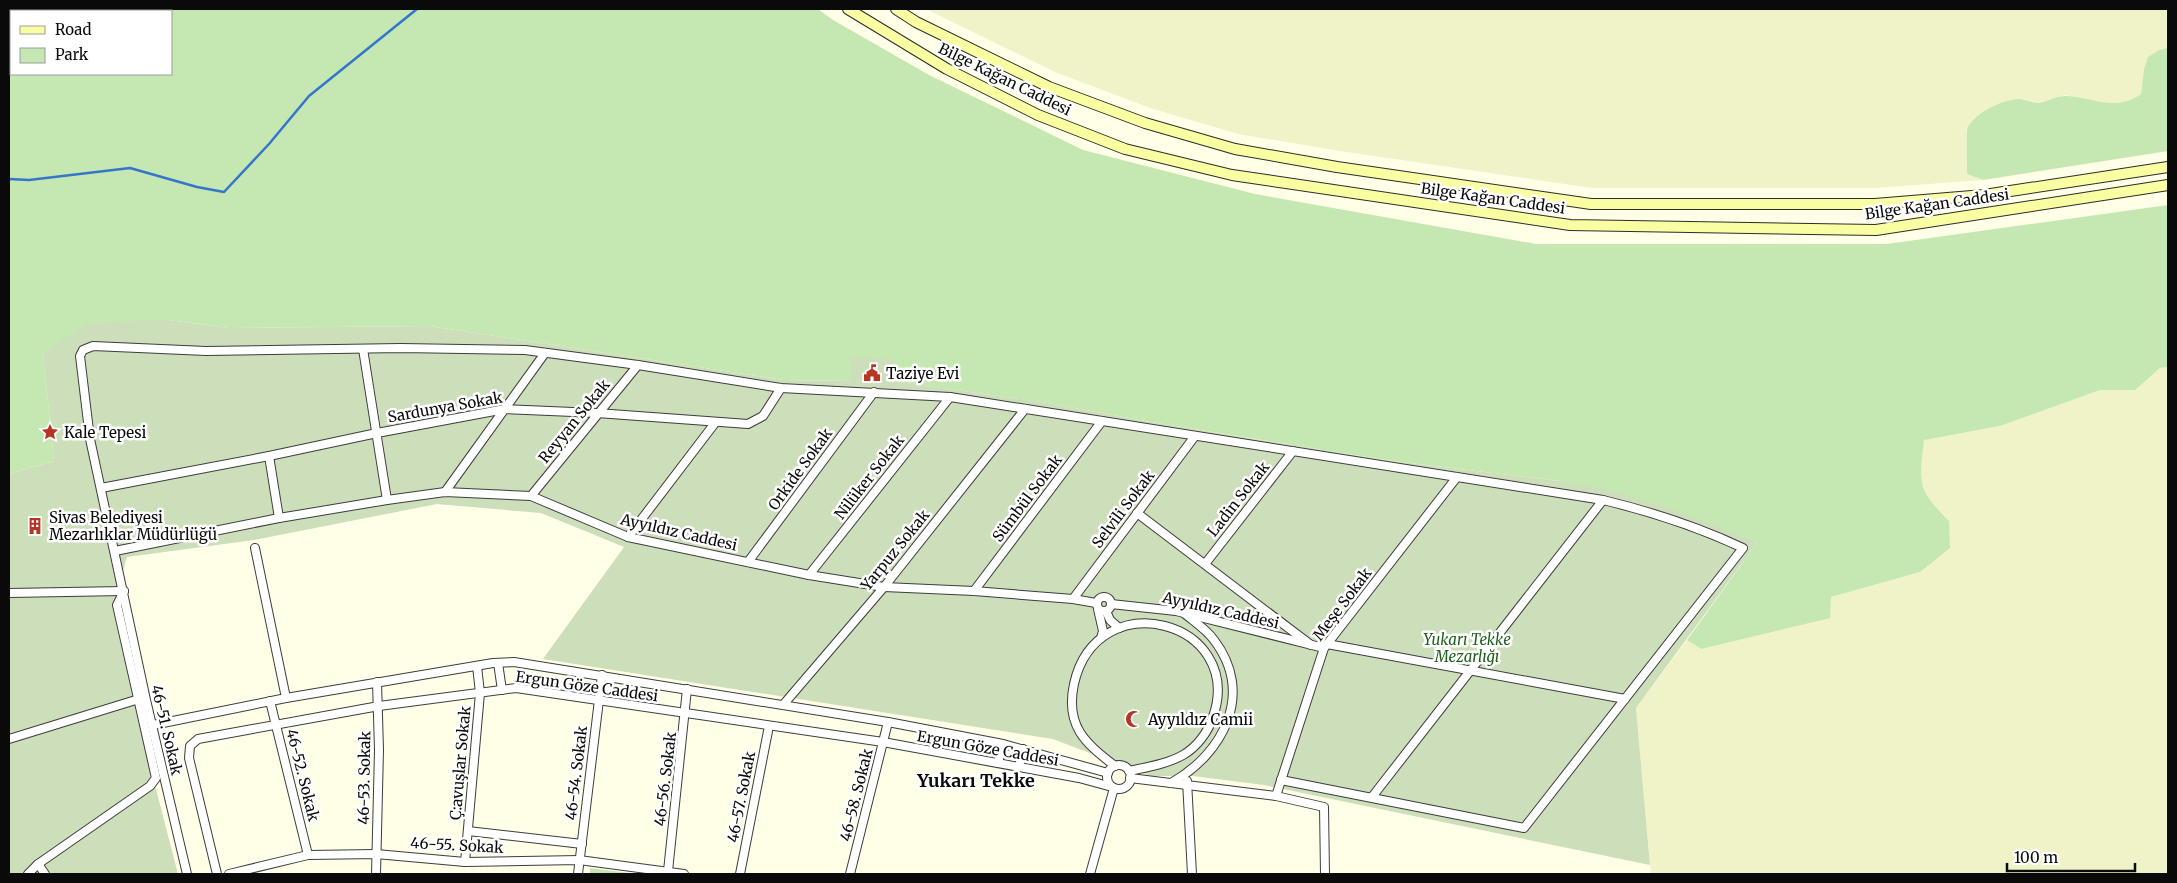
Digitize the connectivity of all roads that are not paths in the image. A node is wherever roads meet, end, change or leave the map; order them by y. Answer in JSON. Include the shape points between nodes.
{"nodes":[{"id":1,"x":848,"y":9,"type":"edge"},
{"id":2,"x":896,"y":9,"type":"edge"},
{"id":3,"x":2168,"y":167,"type":"edge"},
{"id":4,"x":2168,"y":186,"type":"edge"},
{"id":5,"x":364,"y":349,"type":"junction"},
{"id":6,"x":544,"y":353,"type":"junction"},
{"id":7,"x":638,"y":364,"type":"junction"},
{"id":8,"x":781,"y":388,"type":"junction"},
{"id":9,"x":874,"y":392,"type":"junction"},
{"id":10,"x":950,"y":397,"type":"junction"},
{"id":11,"x":505,"y":409,"type":"junction"},
{"id":12,"x":1025,"y":409,"type":"junction"},
{"id":13,"x":597,"y":413,"type":"junction"},
{"id":14,"x":1102,"y":421,"type":"junction"},
{"id":15,"x":715,"y":423,"type":"junction"},
{"id":16,"x":377,"y":432,"type":"junction"},
{"id":17,"x":1195,"y":436,"type":"junction"},
{"id":18,"x":1293,"y":451,"type":"junction"},
{"id":19,"x":269,"y":456,"type":"junction"},
{"id":20,"x":1457,"y":477,"type":"junction"},
{"id":21,"x":101,"y":488,"type":"junction"},
{"id":22,"x":445,"y":492,"type":"junction"},
{"id":23,"x":531,"y":496,"type":"junction"},
{"id":24,"x":388,"y":500,"type":"junction"},
{"id":25,"x":1603,"y":500,"type":"junction"},
{"id":26,"x":1137,"y":513,"type":"junction"},
{"id":27,"x":279,"y":518,"type":"junction"},
{"id":28,"x":628,"y":537,"type":"junction"},
{"id":29,"x":255,"y":548,"type":"dead end"},
{"id":30,"x":115,"y":551,"type":"junction"},
{"id":31,"x":748,"y":562,"type":"junction"},
{"id":32,"x":1204,"y":564,"type":"junction"},
{"id":33,"x":809,"y":575,"type":"junction"},
{"id":34,"x":884,"y":586,"type":"junction"},
{"id":35,"x":124,"y":591,"type":"junction"},
{"id":36,"x":974,"y":591,"type":"junction"},
{"id":37,"x":9,"y":593,"type":"edge"},
{"id":38,"x":1073,"y":598,"type":"junction"},
{"id":39,"x":1112,"y":604,"type":"junction"},
{"id":40,"x":1100,"y":608,"type":"junction"},
{"id":41,"x":1184,"y":613,"type":"junction"},
{"id":42,"x":1119,"y":628,"type":"junction"},
{"id":43,"x":1100,"y":639,"type":"junction"},
{"id":44,"x":1311,"y":645,"type":"junction"},
{"id":45,"x":1326,"y":646,"type":"junction"},
{"id":46,"x":498,"y":663,"type":"junction"},
{"id":47,"x":477,"y":666,"type":"junction"},
{"id":48,"x":1471,"y":670,"type":"junction"},
{"id":49,"x":602,"y":675,"type":"junction"},
{"id":50,"x":377,"y":682,"type":"junction"},
{"id":51,"x":687,"y":689,"type":"junction"},
{"id":52,"x":502,"y":690,"type":"junction"},
{"id":53,"x":480,"y":693,"type":"junction"},
{"id":54,"x":286,"y":698,"type":"junction"},
{"id":55,"x":139,"y":699,"type":"junction"},
{"id":56,"x":1625,"y":699,"type":"junction"},
{"id":57,"x":270,"y":701,"type":"junction"},
{"id":58,"x":598,"y":701,"type":"junction"},
{"id":59,"x":783,"y":705,"type":"junction"},
{"id":60,"x":379,"y":706,"type":"junction"},
{"id":61,"x":686,"y":714,"type":"junction"},
{"id":62,"x":888,"y":722,"type":"junction"},
{"id":63,"x":276,"y":724,"type":"junction"},
{"id":64,"x":153,"y":725,"type":"junction"},
{"id":65,"x":769,"y":726,"type":"junction"},
{"id":66,"x":9,"y":739,"type":"edge"},
{"id":67,"x":883,"y":742,"type":"junction"},
{"id":68,"x":1003,"y":744,"type":"junction"},
{"id":69,"x":1023,"y":749,"type":"junction"},
{"id":70,"x":998,"y":764,"type":"junction"},
{"id":71,"x":1115,"y":766,"type":"junction"},
{"id":72,"x":1019,"y":767,"type":"junction"},
{"id":73,"x":1108,"y":774,"type":"junction"},
{"id":74,"x":1188,"y":774,"type":"junction"},
{"id":75,"x":1130,"y":775,"type":"junction"},
{"id":76,"x":1281,"y":780,"type":"junction"},
{"id":77,"x":1170,"y":784,"type":"junction"},
{"id":78,"x":1187,"y":785,"type":"junction"},
{"id":79,"x":1113,"y":788,"type":"junction"},
{"id":80,"x":1276,"y":796,"type":"junction"},
{"id":81,"x":1372,"y":797,"type":"junction"},
{"id":82,"x":468,"y":831,"type":"junction"},
{"id":83,"x":582,"y":844,"type":"junction"},
{"id":84,"x":376,"y":854,"type":"junction"},
{"id":85,"x":308,"y":855,"type":"junction"},
{"id":86,"x":579,"y":860,"type":"junction"},
{"id":87,"x":465,"y":862,"type":"junction"},
{"id":88,"x":38,"y":864,"type":"junction"},
{"id":89,"x":668,"y":871,"type":"junction"},
{"id":90,"x":28,"y":874,"type":"edge"},
{"id":91,"x":45,"y":874,"type":"edge"},
{"id":92,"x":187,"y":874,"type":"edge"},
{"id":93,"x":218,"y":874,"type":"edge"},
{"id":94,"x":229,"y":874,"type":"edge"},
{"id":95,"x":376,"y":874,"type":"edge"},
{"id":96,"x":578,"y":874,"type":"edge"},
{"id":97,"x":684,"y":874,"type":"edge"},
{"id":98,"x":740,"y":874,"type":"edge"},
{"id":99,"x":850,"y":874,"type":"edge"},
{"id":100,"x":1090,"y":874,"type":"edge"},
{"id":101,"x":1192,"y":874,"type":"edge"},
{"id":102,"x":1326,"y":874,"type":"edge"}],
"edges":[{"from":1,"to":4,"type":"main road","name":"Bilge Kağan Caddesi","via":[[963,77],[1038,115],[1126,149],[1232,175],[1570,225],[1876,230]]},
{"from":2,"to":3,"type":"main road","name":"Bilge Kağan Caddesi","via":[[1049,87],[1145,123],[1234,149],[1591,204],[1875,204],[1984,195]]},
{"from":5,"to":6,"type":"street"},
{"from":5,"to":16,"type":"street"},
{"from":5,"to":21,"type":"street","name":"46-51. Sokak","via":[[206,351],[99,345],[86,348],[80,356],[90,439]]},
{"from":6,"to":7,"type":"street"},
{"from":6,"to":11,"type":"street"},
{"from":7,"to":8,"type":"street"},
{"from":7,"to":13,"type":"street","name":"Reyyan Sokak"},
{"from":8,"to":9,"type":"street"},
{"from":8,"to":15,"type":"street","name":"Sardunya Sokak","via":[[773,404],[756,421],[748,424]]},
{"from":9,"to":10,"type":"street"},
{"from":9,"to":31,"type":"street","name":"Orkide Sokak"},
{"from":10,"to":12,"type":"street"},
{"from":10,"to":33,"type":"street","name":"Nilüker Sokak"},
{"from":11,"to":13,"type":"street","name":"Sardunya Sokak"},
{"from":11,"to":16,"type":"street","name":"Sardunya Sokak"},
{"from":11,"to":22,"type":"street"},
{"from":12,"to":14,"type":"street"},
{"from":12,"to":34,"type":"street","name":"Yarpuz Sokak"},
{"from":13,"to":15,"type":"street","name":"Sardunya Sokak"},
{"from":13,"to":23,"type":"street","name":"Reyyan Sokak"},
{"from":14,"to":17,"type":"street"},
{"from":14,"to":36,"type":"street","name":"Sümbül Sokak"},
{"from":15,"to":28,"type":"street"},
{"from":16,"to":19,"type":"street","name":"Sardunya Sokak"},
{"from":16,"to":24,"type":"street"},
{"from":17,"to":18,"type":"street"},
{"from":17,"to":26,"type":"street","name":"Selvili Sokak"},
{"from":18,"to":20,"type":"street"},
{"from":18,"to":32,"type":"street","name":"Ladin Sokak"},
{"from":19,"to":21,"type":"street","name":"Sardunya Sokak"},
{"from":19,"to":27,"type":"street"},
{"from":20,"to":25,"type":"street"},
{"from":20,"to":45,"type":"street","name":"Meşe Sokak"},
{"from":21,"to":30,"type":"street","name":"46-51. Sokak"},
{"from":22,"to":23,"type":"street","name":"Ayyıldız Caddesi"},
{"from":22,"to":24,"type":"street","name":"Ayyıldız Caddesi"},
{"from":23,"to":28,"type":"street","name":"Ayyıldız Caddesi"},
{"from":24,"to":27,"type":"street","name":"Ayyıldız Caddesi"},
{"from":25,"to":48,"type":"street"},
{"from":25,"to":56,"type":"street","via":[[1673,518],[1742,548]]},
{"from":26,"to":32,"type":"street"},
{"from":26,"to":38,"type":"street","name":"Selvili Sokak"},
{"from":27,"to":30,"type":"street","name":"Ayyıldız Caddesi"},
{"from":28,"to":31,"type":"street","name":"Ayyıldız Caddesi"},
{"from":29,"to":54,"type":"street"},
{"from":30,"to":35,"type":"street","name":"46-51. Sokak"},
{"from":31,"to":33,"type":"street","name":"Ayyıldız Caddesi"},
{"from":32,"to":44,"type":"street"},
{"from":33,"to":34,"type":"street","name":"Ayyıldız Caddesi"},
{"from":34,"to":36,"type":"street","name":"Ayyıldız Caddesi"},
{"from":34,"to":59,"type":"street","name":"Yarpuz Sokak"},
{"from":35,"to":37,"type":"street"},
{"from":35,"to":55,"type":"street","name":"46-51. Sokak","via":[[117,605]]},
{"from":35,"to":64,"type":"street","name":"46-51. Sokak"},
{"from":36,"to":38,"type":"street","name":"Ayyıldız Caddesi"},
{"from":38,"to":40,"type":"street","name":"Ayyıldız Caddesi"},
{"from":39,"to":40,"type":"street","via":[[1111,608]]},
{"from":39,"to":40,"type":"street","name":"Ayyıldız Caddesi","via":[[1103,596],[1099,598]]},
{"from":39,"to":41,"type":"street","name":"Ayyıldız Caddesi"},
{"from":40,"to":42,"type":"street"},
{"from":40,"to":43,"type":"street","via":[[1104,630]]},
{"from":41,"to":44,"type":"street","name":"Ayyıldız Caddesi"},
{"from":41,"to":74,"type":"street","via":[[1214,639],[1227,662],[1232,684],[1225,729],[1216,745]]},
{"from":42,"to":43,"type":"street"},
{"from":42,"to":75,"type":"street","via":[[1148,622],[1169,626],[1191,637],[1211,662],[1217,683],[1211,721],[1191,750]]},
{"from":43,"to":71,"type":"street","via":[[1082,661],[1071,707],[1088,745]]},
{"from":44,"to":45,"type":"street","name":"Ayyıldız Caddesi"},
{"from":45,"to":48,"type":"street","name":"Ayyıldız Caddesi"},
{"from":45,"to":76,"type":"street","name":"Meşe Sokak"},
{"from":46,"to":47,"type":"street","name":"Ergun Göze Caddesi"},
{"from":46,"to":49,"type":"street","name":"Ergun Göze Caddesi","via":[[526,663]]},
{"from":46,"to":52,"type":"street"},
{"from":47,"to":50,"type":"street","name":"Ergun Göze Caddesi"},
{"from":47,"to":53,"type":"street","name":"Ç:avuşlar Sokak"},
{"from":48,"to":56,"type":"street","name":"Ayyıldız Caddesi"},
{"from":48,"to":81,"type":"street"},
{"from":49,"to":51,"type":"street","name":"Ergun Göze Caddesi"},
{"from":49,"to":58,"type":"street","name":"46-54. Sokak"},
{"from":50,"to":54,"type":"street","name":"Ergun Göze Caddesi"},
{"from":50,"to":60,"type":"street","name":"46-53. Sokak"},
{"from":51,"to":59,"type":"street","name":"Ergun Göze Caddesi"},
{"from":51,"to":61,"type":"street","name":"46-56. Sokak"},
{"from":52,"to":53,"type":"street","name":"Ergun Göze Caddesi"},
{"from":52,"to":58,"type":"street","name":"Ergun Göze Caddesi","via":[[516,688]]},
{"from":53,"to":60,"type":"street","name":"Ergun Göze Caddesi"},
{"from":53,"to":82,"type":"street","name":"Ç:avuşlar Sokak"},
{"from":54,"to":57,"type":"street","name":"Ergun Göze Caddesi"},
{"from":55,"to":66,"type":"street"},
{"from":55,"to":88,"type":"street","name":"46-51. Sokak","via":[[156,780]]},
{"from":56,"to":81,"type":"street","via":[[1524,828]]},
{"from":57,"to":63,"type":"street","name":"46-52. Sokak"},
{"from":57,"to":64,"type":"street","name":"Ergun Göze Caddesi"},
{"from":58,"to":61,"type":"street","name":"Ergun Göze Caddesi"},
{"from":58,"to":83,"type":"street","name":"46-54. Sokak"},
{"from":59,"to":62,"type":"street","name":"Ergun Göze Caddesi"},
{"from":60,"to":63,"type":"street","name":"Ergun Göze Caddesi"},
{"from":60,"to":84,"type":"street","name":"46-53. Sokak"},
{"from":61,"to":65,"type":"street","name":"Ergun Göze Caddesi"},
{"from":61,"to":89,"type":"street","name":"46-56. Sokak"},
{"from":62,"to":67,"type":"street","name":"46-58. Sokak"},
{"from":62,"to":68,"type":"street","name":"Ergun Göze Caddesi"},
{"from":63,"to":85,"type":"street","name":"46-52. Sokak"},
{"from":63,"to":93,"type":"street","name":"Ergun Göze Caddesi","via":[[206,736],[190,746],[189,758]]},
{"from":64,"to":92,"type":"street","name":"46-51. Sokak"},
{"from":65,"to":67,"type":"street","name":"Ergun Göze Caddesi"},
{"from":65,"to":98,"type":"street","name":"46-57. Sokak"},
{"from":67,"to":70,"type":"street","name":"Ergun Göze Caddesi"},
{"from":67,"to":99,"type":"street","name":"46-58. Sokak"},
{"from":68,"to":69,"type":"street","name":"Ergun Göze Caddesi"},
{"from":68,"to":70,"type":"street"},
{"from":69,"to":72,"type":"street"},
{"from":69,"to":73,"type":"street","name":"Ergun Göze Caddesi"},
{"from":70,"to":72,"type":"street","name":"Ergun Göze Caddesi"},
{"from":71,"to":73,"type":"street"},
{"from":71,"to":75,"type":"street","via":[[1124,767]]},
{"from":72,"to":79,"type":"street","name":"Ergun Göze Caddesi"},
{"from":73,"to":79,"type":"street","via":[[1108,782]]},
{"from":74,"to":77,"type":"street"},
{"from":74,"to":78,"type":"street"},
{"from":75,"to":77,"type":"street"},
{"from":75,"to":79,"type":"street","via":[[1125,788]]},
{"from":76,"to":80,"type":"street","name":"Meşe Sokak"},
{"from":76,"to":81,"type":"street"},
{"from":77,"to":78,"type":"street"},
{"from":78,"to":80,"type":"street"},
{"from":78,"to":101,"type":"street"},
{"from":79,"to":100,"type":"street"},
{"from":80,"to":102,"type":"street","via":[[1324,807]]},
{"from":82,"to":83,"type":"street"},
{"from":82,"to":87,"type":"street","name":"Ç:avuşlar Sokak"},
{"from":83,"to":86,"type":"street","name":"46-54. Sokak"},
{"from":84,"to":85,"type":"street","name":"46-55. Sokak"},
{"from":84,"to":87,"type":"street","name":"46-55. Sokak"},
{"from":84,"to":95,"type":"street","name":"46-53. Sokak"},
{"from":85,"to":94,"type":"street","name":"46-55. Sokak"},
{"from":86,"to":87,"type":"street","name":"46-55. Sokak"},
{"from":86,"to":89,"type":"street","name":"46-55. Sokak"},
{"from":86,"to":96,"type":"street","name":"46-54. Sokak"},
{"from":88,"to":90,"type":"street"},
{"from":88,"to":91,"type":"street"},
{"from":89,"to":97,"type":"street","name":"46-55. Sokak"}]}
